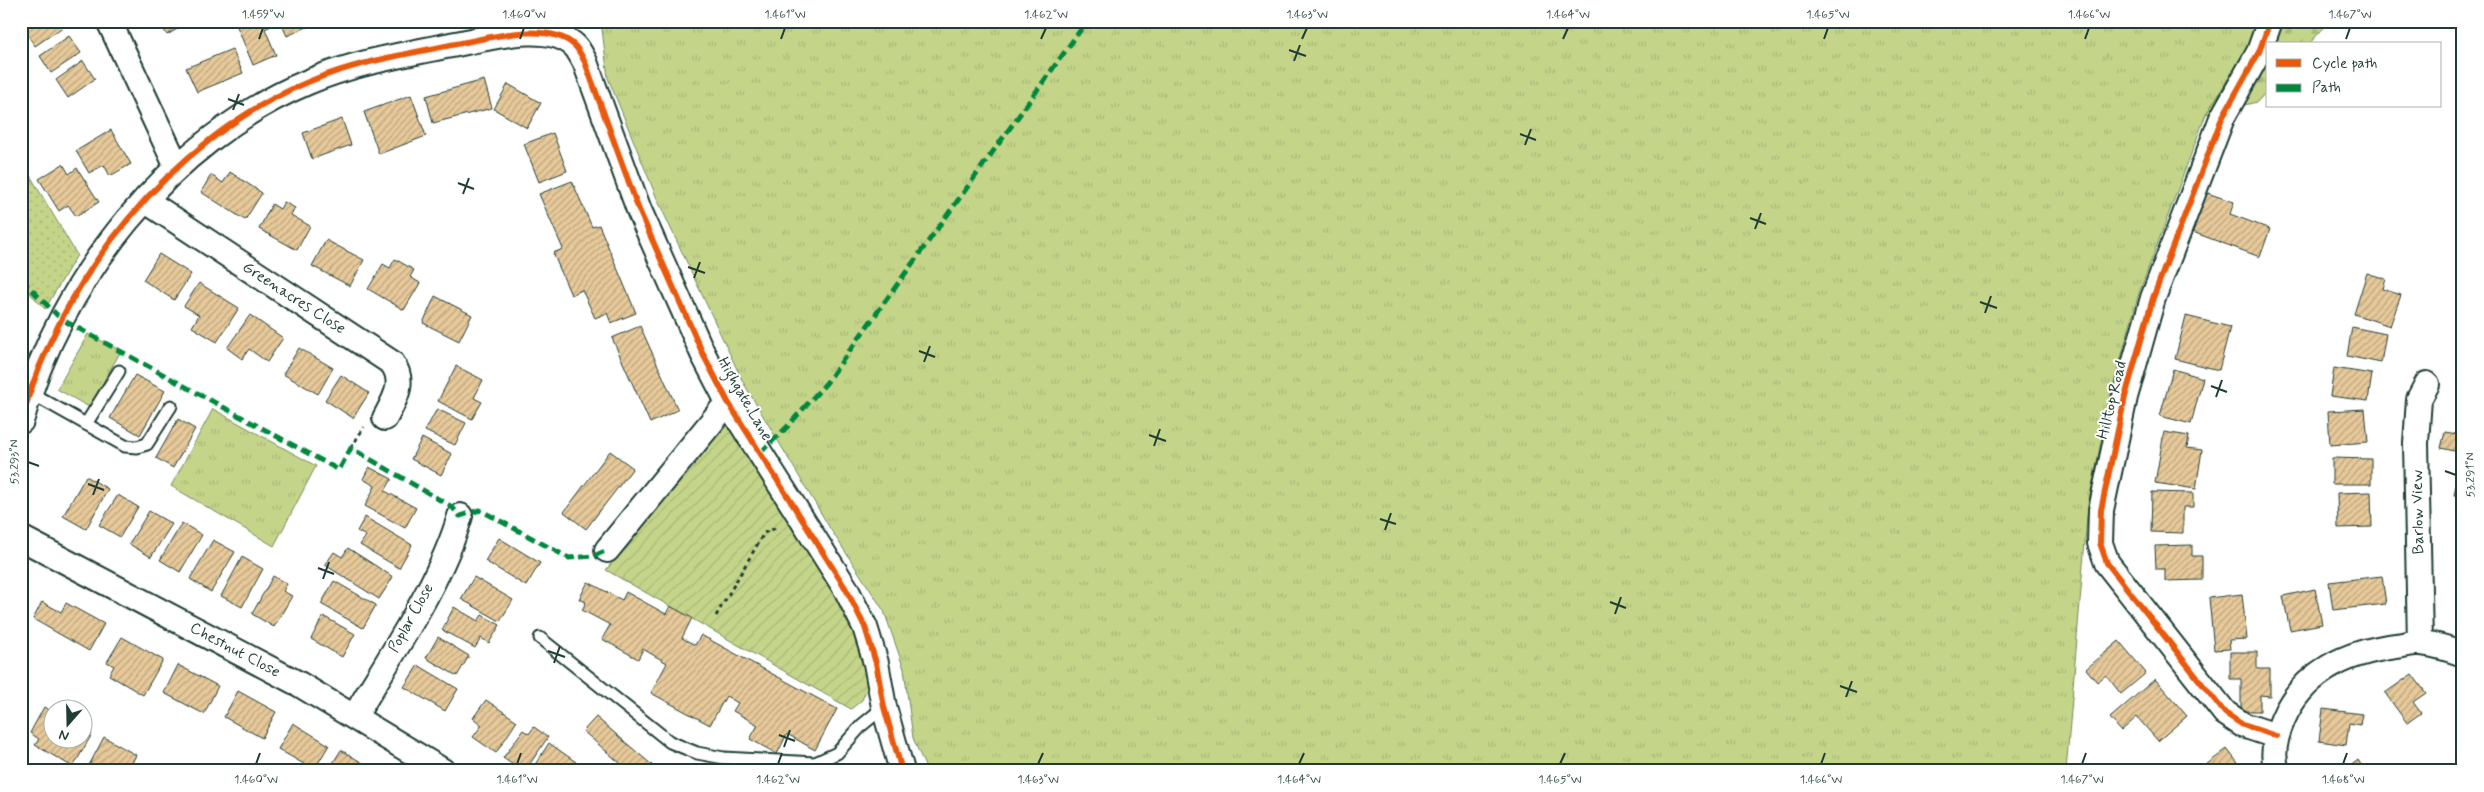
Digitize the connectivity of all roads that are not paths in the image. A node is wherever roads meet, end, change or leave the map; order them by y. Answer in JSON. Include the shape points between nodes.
{"nodes":[{"id":1,"x":108,"y":21,"type":"edge"},
{"id":2,"x":2270,"y":21,"type":"edge"},
{"id":3,"x":566,"y":30,"type":"edge"},
{"id":4,"x":177,"y":167,"type":"junction"},
{"id":5,"x":146,"y":201,"type":"junction"},
{"id":6,"x":119,"y":371,"type":"dead end"},
{"id":7,"x":2427,"y":384,"type":"dead end"},
{"id":8,"x":29,"y":392,"type":"junction"},
{"id":9,"x":728,"y":402,"type":"junction"},
{"id":10,"x":171,"y":406,"type":"dead end"},
{"id":11,"x":385,"y":418,"type":"dead end"},
{"id":12,"x":21,"y":421,"type":"edge"},
{"id":13,"x":86,"y":424,"type":"junction"},
{"id":14,"x":460,"y":516,"type":"dead end"},
{"id":15,"x":21,"y":538,"type":"edge"},
{"id":16,"x":607,"y":550,"type":"dead end"},
{"id":17,"x":540,"y":638,"type":"dead end"},
{"id":18,"x":2420,"y":642,"type":"junction"},
{"id":19,"x":2463,"y":654,"type":"edge"},
{"id":20,"x":884,"y":707,"type":"junction"},
{"id":21,"x":355,"y":716,"type":"junction"},
{"id":22,"x":2276,"y":736,"type":"junction"},
{"id":23,"x":443,"y":771,"type":"edge"},
{"id":24,"x":902,"y":771,"type":"edge"},
{"id":25,"x":2277,"y":771,"type":"edge"}],
"edges":[{"from":1,"to":4,"type":"street"},
{"from":2,"to":22,"type":"street","name":"Hilltop Road","via":[[2259,52],[2222,118],[2153,298],[2125,397],[2101,510],[2100,543],[2107,564],[2225,713],[2243,725]]},
{"from":3,"to":4,"type":"street","via":[[484,38],[370,62],[310,81],[252,109],[219,131]]},
{"from":3,"to":9,"type":"street","name":"Highgate Lane","via":[[585,62],[640,210],[693,333]]},
{"from":4,"to":5,"type":"street"},
{"from":5,"to":8,"type":"street","via":[[88,271],[61,319]]},
{"from":5,"to":11,"type":"street","name":"Greenacres Close","via":[[392,363],[400,382]]},
{"from":6,"to":13,"type":"lane"},
{"from":7,"to":18,"type":"street","name":"Barlow View","via":[[2419,399],[2416,443]]},
{"from":8,"to":12,"type":"street"},
{"from":8,"to":13,"type":"lane"},
{"from":9,"to":16,"type":"street"},
{"from":9,"to":20,"type":"street","name":"Highgate Lane","via":[[846,589],[865,627]]},
{"from":10,"to":13,"type":"lane","via":[[147,444],[137,447],[126,446]]},
{"from":14,"to":21,"type":"street","name":"Poplar Close","via":[[424,598]]},
{"from":15,"to":21,"type":"street","name":"Chestnut Close","via":[[190,625]]},
{"from":17,"to":20,"type":"lane","via":[[670,742],[697,753],[724,758],[815,763],[836,753]]},
{"from":18,"to":19,"type":"street"},
{"from":18,"to":22,"type":"street","via":[[2370,649],[2340,660],[2313,679],[2289,705]]},
{"from":20,"to":24,"type":"street","name":"Highgate Lane"},
{"from":21,"to":23,"type":"street","name":"Chestnut Close"},
{"from":22,"to":25,"type":"street"}]}
